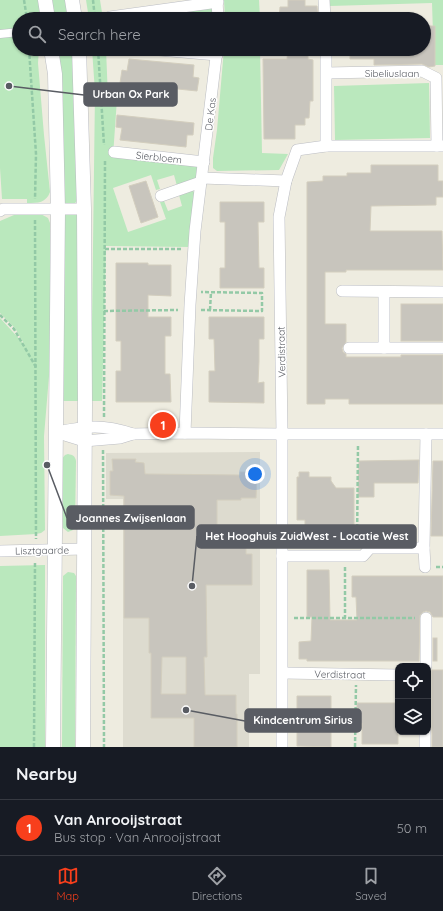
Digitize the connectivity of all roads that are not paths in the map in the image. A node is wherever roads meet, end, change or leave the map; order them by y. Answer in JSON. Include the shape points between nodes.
{"nodes":[{"id":1,"x":45,"y":0,"type":"edge"},
{"id":2,"x":72,"y":0,"type":"edge"},
{"id":3,"x":324,"y":0,"type":"edge"},
{"id":4,"x":218,"y":1,"type":"edge"},
{"id":5,"x":47,"y":12,"type":"edge"},
{"id":6,"x":74,"y":12,"type":"edge"},
{"id":7,"x":144,"y":12,"type":"edge"},
{"id":8,"x":218,"y":12,"type":"edge"},
{"id":9,"x":325,"y":12,"type":"edge"},
{"id":10,"x":12,"y":33,"type":"edge"},
{"id":11,"x":0,"y":34,"type":"edge"},
{"id":12,"x":52,"y":56,"type":"edge"},
{"id":13,"x":79,"y":56,"type":"edge"},
{"id":14,"x":217,"y":56,"type":"edge"},
{"id":15,"x":326,"y":56,"type":"edge"},
{"id":16,"x":327,"y":73,"type":"junction"},
{"id":17,"x":326,"y":146,"type":"junction"},
{"id":18,"x":440,"y":146,"type":"edge"},
{"id":19,"x":297,"y":150,"type":"joint"},
{"id":20,"x":108,"y":154,"type":"road end"},
{"id":21,"x":204,"y":162,"type":"junction"},
{"id":22,"x":201,"y":180,"type":"junction"},
{"id":23,"x":286,"y":181,"type":"junction"},
{"id":24,"x":161,"y":196,"type":"dead end"},
{"id":25,"x":84,"y":209,"type":"junction"},
{"id":26,"x":58,"y":210,"type":"junction"},
{"id":27,"x":0,"y":211,"type":"edge"},
{"id":28,"x":342,"y":291,"type":"dead end"},
{"id":29,"x":384,"y":292,"type":"junction"},
{"id":30,"x":443,"y":292,"type":"edge"},
{"id":31,"x":349,"y":348,"type":"dead end"},
{"id":32,"x":384,"y":348,"type":"junction"},
{"id":33,"x":443,"y":348,"type":"edge"},
{"id":34,"x":84,"y":426,"type":"junction"},
{"id":35,"x":56,"y":432,"type":"junction"},
{"id":36,"x":185,"y":432,"type":"junction"},
{"id":37,"x":133,"y":434,"type":"junction"},
{"id":38,"x":282,"y":434,"type":"junction"},
{"id":39,"x":426,"y":434,"type":"junction"},
{"id":40,"x":443,"y":434,"type":"edge"},
{"id":41,"x":84,"y":441,"type":"junction"},
{"id":42,"x":424,"y":548,"type":"junction"},
{"id":43,"x":84,"y":549,"type":"junction"},
{"id":44,"x":55,"y":550,"type":"junction"},
{"id":45,"x":0,"y":551,"type":"edge"},
{"id":46,"x":282,"y":556,"type":"junction"},
{"id":47,"x":425,"y":567,"type":"dead end"},
{"id":48,"x":426,"y":618,"type":"road end"},
{"id":49,"x":426,"y":663,"type":"edge"},
{"id":50,"x":283,"y":673,"type":"junction"},
{"id":51,"x":395,"y":675,"type":"edge"},
{"id":52,"x":425,"y":735,"type":"edge"},
{"id":53,"x":53,"y":747,"type":"edge"},
{"id":54,"x":83,"y":747,"type":"edge"},
{"id":55,"x":282,"y":747,"type":"edge"},
{"id":56,"x":425,"y":747,"type":"edge"}],
"edges":[{"from":1,"to":5,"type":"street"},
{"from":2,"to":6,"type":"street"},
{"from":3,"to":9,"type":"street"},
{"from":4,"to":7,"type":"street"},
{"from":4,"to":8,"type":"street"},
{"from":10,"to":11,"type":"street"},
{"from":12,"to":26,"type":"street","via":[[55,74]]},
{"from":13,"to":25,"type":"street"},
{"from":14,"to":21,"type":"street","name":"De Kas"},
{"from":15,"to":16,"type":"street"},
{"from":16,"to":17,"type":"street"},
{"from":16,"to":18,"type":"street","name":"Sibeliuslaan","via":[[422,71],[436,78]]},
{"from":17,"to":18,"type":"street","name":"Sibeliuslaan"},
{"from":17,"to":19,"type":"street","name":"Sibeliuslaan"},
{"from":19,"to":23,"type":"street","name":"Verdistraat"},
{"from":20,"to":21,"type":"street","name":"Sierbloem"},
{"from":21,"to":22,"type":"street","name":"De Kas"},
{"from":22,"to":23,"type":"street"},
{"from":22,"to":24,"type":"street"},
{"from":22,"to":36,"type":"street","name":"De Kas","via":[[191,292]]},
{"from":23,"to":38,"type":"street","name":"Verdistraat","via":[[279,217]]},
{"from":25,"to":26,"type":"street"},
{"from":25,"to":34,"type":"street"},
{"from":26,"to":27,"type":"street"},
{"from":26,"to":35,"type":"street"},
{"from":28,"to":29,"type":"street"},
{"from":29,"to":30,"type":"street"},
{"from":29,"to":32,"type":"street"},
{"from":31,"to":32,"type":"street"},
{"from":32,"to":33,"type":"street"},
{"from":34,"to":35,"type":"street"},
{"from":34,"to":37,"type":"street","via":[[117,429]]},
{"from":34,"to":41,"type":"street"},
{"from":35,"to":41,"type":"street"},
{"from":35,"to":44,"type":"street"},
{"from":36,"to":37,"type":"street"},
{"from":36,"to":38,"type":"street"},
{"from":37,"to":41,"type":"street","via":[[120,438]]},
{"from":38,"to":39,"type":"street"},
{"from":38,"to":46,"type":"street","name":"Verdistraat"},
{"from":39,"to":40,"type":"street"},
{"from":39,"to":42,"type":"street"},
{"from":41,"to":43,"type":"street"},
{"from":42,"to":46,"type":"street","via":[[370,548],[363,556]]},
{"from":42,"to":47,"type":"street"},
{"from":43,"to":44,"type":"street","name":"Lisztgaarde"},
{"from":43,"to":54,"type":"street"},
{"from":44,"to":45,"type":"street","name":"Lisztgaarde"},
{"from":44,"to":53,"type":"street"},
{"from":46,"to":50,"type":"street","name":"Verdistraat"},
{"from":48,"to":49,"type":"street"},
{"from":50,"to":51,"type":"street","name":"Verdistraat"},
{"from":50,"to":55,"type":"street","name":"Verdistraat"},
{"from":52,"to":56,"type":"street"}]}
